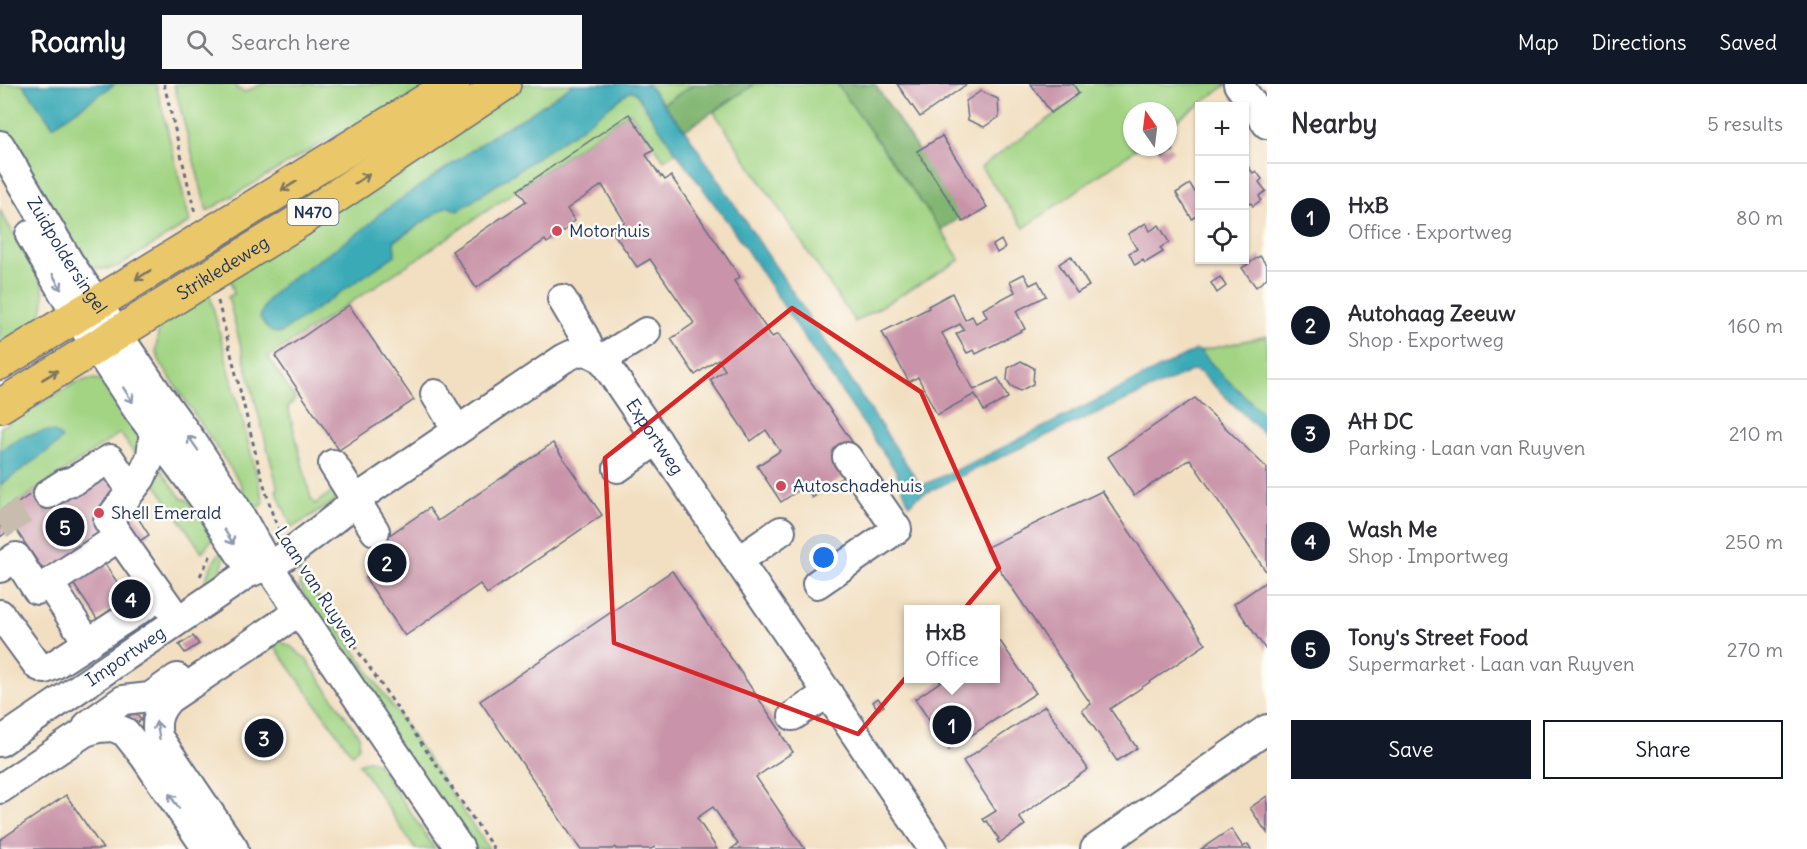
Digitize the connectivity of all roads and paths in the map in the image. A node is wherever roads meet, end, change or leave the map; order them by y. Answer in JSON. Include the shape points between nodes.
{"nodes":[{"id":1,"x":164,"y":84,"type":"edge"},
{"id":2,"x":453,"y":84,"type":"edge"},
{"id":3,"x":504,"y":84,"type":"edge"},
{"id":4,"x":1238,"y":84,"type":"edge"},
{"id":5,"x":1267,"y":124,"type":"edge"},
{"id":6,"x":0,"y":145,"type":"edge"},
{"id":7,"x":0,"y":183,"type":"edge"},
{"id":8,"x":196,"y":216,"type":"dead end"},
{"id":9,"x":216,"y":291,"type":"dead end"},
{"id":10,"x":562,"y":299,"type":"dead end"},
{"id":11,"x":87,"y":309,"type":"junction"},
{"id":12,"x":646,"y":332,"type":"dead end"},
{"id":13,"x":107,"y":340,"type":"junction"},
{"id":14,"x":596,"y":356,"type":"junction"},
{"id":15,"x":0,"y":363,"type":"edge"},
{"id":16,"x":435,"y":394,"type":"dead end"},
{"id":17,"x":0,"y":406,"type":"edge"},
{"id":18,"x":154,"y":430,"type":"junction"},
{"id":19,"x":457,"y":430,"type":"junction"},
{"id":20,"x":657,"y":440,"type":"junction"},
{"id":21,"x":847,"y":457,"type":"dead end"},
{"id":22,"x":333,"y":464,"type":"dead end"},
{"id":23,"x":618,"y":468,"type":"dead end"},
{"id":24,"x":131,"y":490,"type":"junction"},
{"id":25,"x":48,"y":494,"type":"tunnel mouth"},
{"id":26,"x":355,"y":500,"type":"junction"},
{"id":27,"x":375,"y":531,"type":"dead end"},
{"id":28,"x":781,"y":531,"type":"dead end"},
{"id":29,"x":119,"y":537,"type":"junction"},
{"id":30,"x":738,"y":561,"type":"junction"},
{"id":31,"x":270,"y":563,"type":"junction"},
{"id":32,"x":0,"y":568,"type":"edge"},
{"id":33,"x":49,"y":583,"type":"junction"},
{"id":34,"x":817,"y":584,"type":"dead end"},
{"id":35,"x":160,"y":596,"type":"junction"},
{"id":36,"x":0,"y":614,"type":"edge"},
{"id":37,"x":281,"y":616,"type":"junction"},
{"id":38,"x":178,"y":620,"type":"junction"},
{"id":39,"x":88,"y":643,"type":"junction"},
{"id":40,"x":828,"y":693,"type":"junction"},
{"id":41,"x":792,"y":716,"type":"dead end"},
{"id":42,"x":1265,"y":730,"type":"edge"},
{"id":43,"x":85,"y":732,"type":"junction"},
{"id":44,"x":0,"y":742,"type":"edge"},
{"id":45,"x":180,"y":769,"type":"junction"},
{"id":46,"x":0,"y":789,"type":"edge"},
{"id":47,"x":207,"y":849,"type":"edge"},
{"id":48,"x":234,"y":849,"type":"edge"},
{"id":49,"x":253,"y":849,"type":"edge"},
{"id":50,"x":440,"y":849,"type":"edge"},
{"id":51,"x":460,"y":849,"type":"edge"},
{"id":52,"x":494,"y":849,"type":"edge"},
{"id":53,"x":933,"y":849,"type":"edge"},
{"id":54,"x":1095,"y":849,"type":"edge"}],
"edges":[{"from":1,"to":8,"type":"path"},
{"from":2,"to":11,"type":"main road","name":"Strikledeweg","number":"N470","one_way":true},
{"from":13,"to":3,"type":"main road","name":"Strikledeweg","number":"N470","one_way":true,"via":[[299,221]]},
{"from":4,"to":5,"type":"street"},
{"from":6,"to":11,"type":"street","name":"Zuidpoldersingel","via":[[48,228]]},
{"from":7,"to":11,"type":"street","name":"Zuidpoldersingel","one_way":true},
{"from":9,"to":31,"type":"path","name":"Laan van Ruyven","via":[[273,516]]},
{"from":10,"to":14,"type":"street","name":"Exportweg"},
{"from":11,"to":13,"type":"street","name":"Zuidpoldersingel"},
{"from":11,"to":15,"type":"main road","name":"Strikledeweg","number":"N470"},
{"from":12,"to":14,"type":"street"},
{"from":17,"to":13,"type":"main road","name":"Strikledeweg","number":"N470","one_way":true},
{"from":13,"to":18,"type":"street","name":"Laan van Ruyven","one_way":true,"via":[[139,412]]},
{"from":31,"to":13,"type":"street","name":"Laan van Ruyven","one_way":true,"via":[[236,508]]},
{"from":14,"to":19,"type":"street","via":[[578,351],[563,358]]},
{"from":14,"to":20,"type":"street","name":"Exportweg"},
{"from":16,"to":19,"type":"street"},
{"from":18,"to":24,"type":"street","via":[[151,456]]},
{"from":18,"to":31,"type":"street","name":"Laan van Ruyven","one_way":true,"via":[[206,502]]},
{"from":19,"to":26,"type":"street"},
{"from":20,"to":23,"type":"street"},
{"from":20,"to":30,"type":"street","name":"Exportweg"},
{"from":21,"to":34,"type":"street","via":[[897,529]]},
{"from":22,"to":26,"type":"street"},
{"from":24,"to":25,"type":"street","via":[[110,459]]},
{"from":24,"to":29,"type":"street","via":[[108,521]]},
{"from":26,"to":27,"type":"street"},
{"from":26,"to":31,"type":"street","via":[[343,513]]},
{"from":28,"to":30,"type":"street"},
{"from":29,"to":33,"type":"street"},
{"from":29,"to":35,"type":"street"},
{"from":30,"to":40,"type":"street","name":"Exportweg"},
{"from":31,"to":37,"type":"street","name":"Laan van Ruyven"},
{"from":31,"to":38,"type":"street","name":"Importweg"},
{"from":31,"to":51,"type":"street","name":"Laan van Ruyven"},
{"from":31,"to":52,"type":"path","name":"Laan van Ruyven"},
{"from":32,"to":33,"type":"street","via":[[16,557],[37,590]]},
{"from":33,"to":39,"type":"street"},
{"from":35,"to":38,"type":"street"},
{"from":35,"to":39,"type":"street"},
{"from":36,"to":39,"type":"street","via":[[38,666],[45,669]]},
{"from":37,"to":43,"type":"street","via":[[150,697],[123,700],[88,725]]},
{"from":45,"to":37,"type":"street","one_way":true,"via":[[158,737],[155,723],[160,709]]},
{"from":37,"to":50,"type":"street","name":"Laan van Ruyven"},
{"from":38,"to":44,"type":"street","name":"Importweg"},
{"from":40,"to":41,"type":"street"},
{"from":40,"to":53,"type":"street","name":"Exportweg"},
{"from":42,"to":54,"type":"street"},
{"from":43,"to":46,"type":"street"},
{"from":47,"to":43,"type":"street","one_way":true,"via":[[125,732],[113,727]]},
{"from":45,"to":48,"type":"street"},
{"from":45,"to":49,"type":"street","via":[[212,787]]}]}
